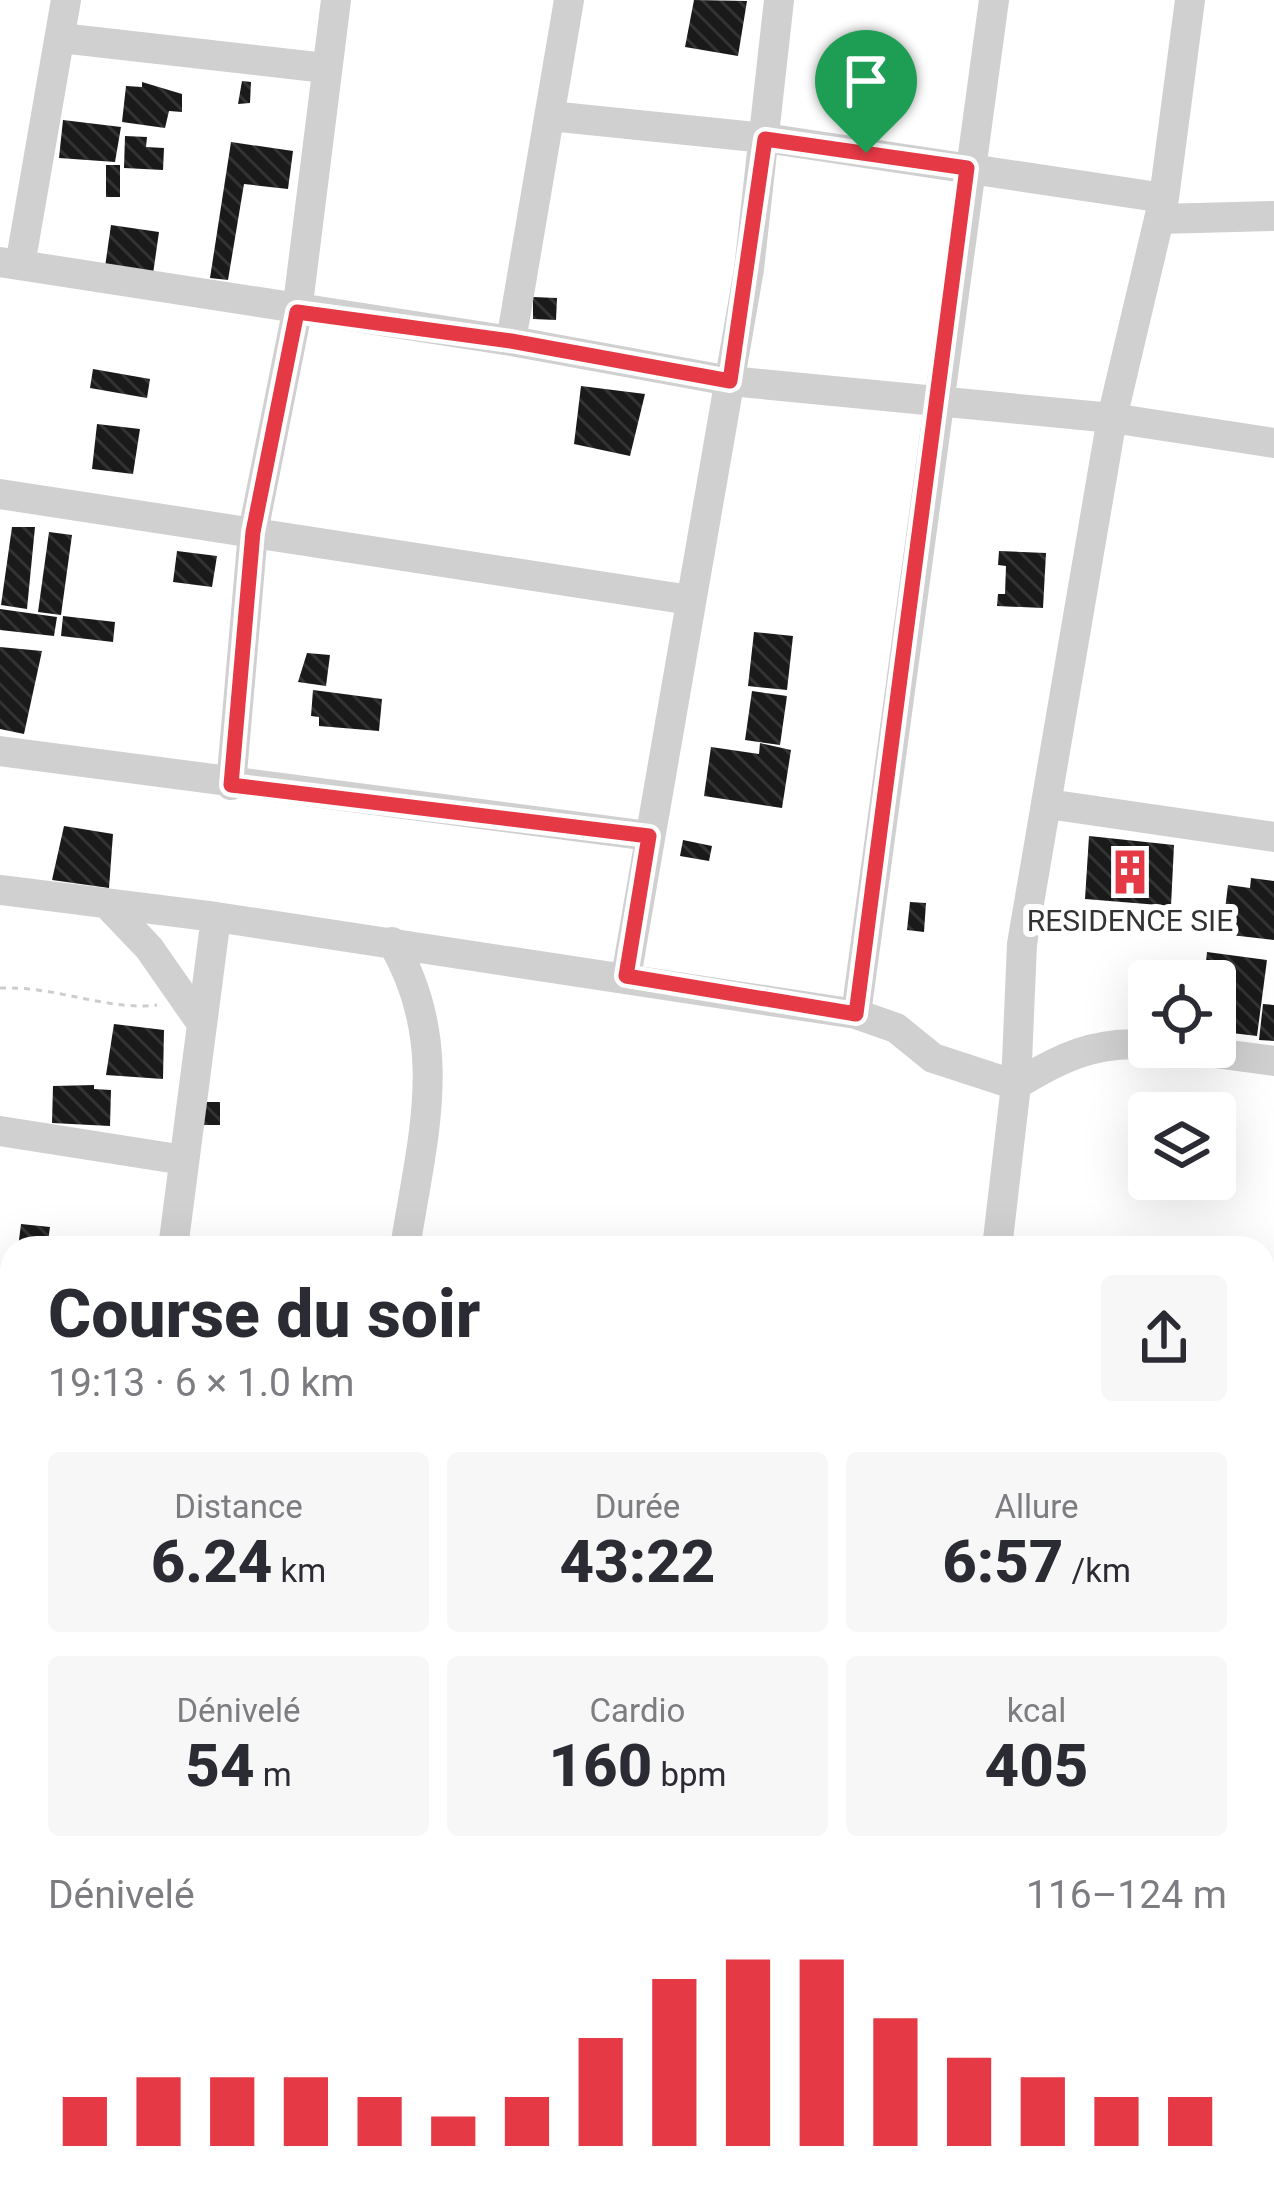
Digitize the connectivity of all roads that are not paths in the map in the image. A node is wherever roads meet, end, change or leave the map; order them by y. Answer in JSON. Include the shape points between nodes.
{"nodes":[{"id":1,"x":66,"y":0,"type":"edge"},
{"id":2,"x":336,"y":0,"type":"edge"},
{"id":3,"x":569,"y":0,"type":"edge"},
{"id":4,"x":779,"y":0,"type":"edge"},
{"id":5,"x":994,"y":0,"type":"edge"},
{"id":6,"x":1190,"y":0,"type":"edge"},
{"id":7,"x":61,"y":38,"type":"junction"},
{"id":8,"x":325,"y":68,"type":"junction"},
{"id":9,"x":550,"y":116,"type":"junction"},
{"id":10,"x":765,"y":139,"type":"junction"},
{"id":11,"x":967,"y":168,"type":"junction"},
{"id":12,"x":1162,"y":208,"type":"junction"},
{"id":13,"x":1274,"y":216,"type":"edge"},
{"id":14,"x":10,"y":263,"type":"edge"},
{"id":15,"x":297,"y":312,"type":"junction"},
{"id":16,"x":511,"y":341,"type":"junction"},
{"id":17,"x":730,"y":381,"type":"junction"},
{"id":18,"x":938,"y":401,"type":"junction"},
{"id":19,"x":1112,"y":418,"type":"junction"},
{"id":20,"x":1274,"y":442,"type":"edge"},
{"id":21,"x":0,"y":494,"type":"edge"},
{"id":22,"x":253,"y":532,"type":"junction"},
{"id":23,"x":690,"y":600,"type":"junction"},
{"id":24,"x":0,"y":751,"type":"edge"},
{"id":25,"x":231,"y":785,"type":"junction"},
{"id":26,"x":1048,"y":805,"type":"junction"},
{"id":27,"x":649,"y":836,"type":"junction"},
{"id":28,"x":1274,"y":838,"type":"edge"},
{"id":29,"x":0,"y":890,"type":"edge"},
{"id":30,"x":106,"y":903,"type":"junction"},
{"id":31,"x":216,"y":916,"type":"junction"},
{"id":32,"x":392,"y":942,"type":"junction"},
{"id":33,"x":626,"y":976,"type":"junction"},
{"id":34,"x":193,"y":1013,"type":"junction"},
{"id":35,"x":856,"y":1014,"type":"junction"},
{"id":36,"x":1128,"y":1043,"type":"edge"},
{"id":37,"x":1236,"y":1056,"type":"edge"},
{"id":38,"x":1274,"y":1061,"type":"edge"},
{"id":39,"x":1016,"y":1085,"type":"junction"},
{"id":40,"x":0,"y":1130,"type":"edge"},
{"id":41,"x":184,"y":1160,"type":"junction"},
{"id":42,"x":174,"y":1236,"type":"edge"},
{"id":43,"x":407,"y":1236,"type":"edge"},
{"id":44,"x":998,"y":1236,"type":"edge"}],
"edges":[{"from":1,"to":7,"type":"street"},
{"from":2,"to":8,"type":"street"},
{"from":3,"to":9,"type":"street"},
{"from":4,"to":10,"type":"street"},
{"from":5,"to":11,"type":"street"},
{"from":6,"to":12,"type":"street"},
{"from":7,"to":8,"type":"street"},
{"from":7,"to":14,"type":"street"},
{"from":8,"to":15,"type":"street"},
{"from":9,"to":10,"type":"street"},
{"from":9,"to":16,"type":"street"},
{"from":10,"to":11,"type":"street"},
{"from":10,"to":17,"type":"street"},
{"from":11,"to":12,"type":"street"},
{"from":11,"to":18,"type":"street"},
{"from":12,"to":13,"type":"street"},
{"from":12,"to":19,"type":"street"},
{"from":14,"to":15,"type":"street"},
{"from":15,"to":16,"type":"street"},
{"from":15,"to":22,"type":"street"},
{"from":16,"to":17,"type":"street"},
{"from":17,"to":18,"type":"street"},
{"from":17,"to":23,"type":"street"},
{"from":18,"to":19,"type":"street"},
{"from":18,"to":35,"type":"street"},
{"from":19,"to":20,"type":"street"},
{"from":19,"to":26,"type":"street"},
{"from":21,"to":22,"type":"street"},
{"from":22,"to":23,"type":"street"},
{"from":22,"to":25,"type":"street"},
{"from":23,"to":27,"type":"street"},
{"from":24,"to":25,"type":"street"},
{"from":25,"to":27,"type":"street"},
{"from":26,"to":28,"type":"street"},
{"from":26,"to":39,"type":"street","via":[[1022,944]]},
{"from":27,"to":33,"type":"street"},
{"from":29,"to":30,"type":"street"},
{"from":30,"to":31,"type":"street"},
{"from":30,"to":34,"type":"street"},
{"from":31,"to":32,"type":"street"},
{"from":31,"to":34,"type":"street"},
{"from":32,"to":33,"type":"street"},
{"from":32,"to":43,"type":"street","via":[[417,985],[430,1063]]},
{"from":33,"to":35,"type":"street"},
{"from":34,"to":41,"type":"street"},
{"from":35,"to":39,"type":"street","via":[[896,1028],[933,1058]]},
{"from":36,"to":39,"type":"street","via":[[1067,1053]]},
{"from":37,"to":38,"type":"street"},
{"from":39,"to":44,"type":"street"},
{"from":40,"to":41,"type":"street"},
{"from":41,"to":42,"type":"street"}]}
